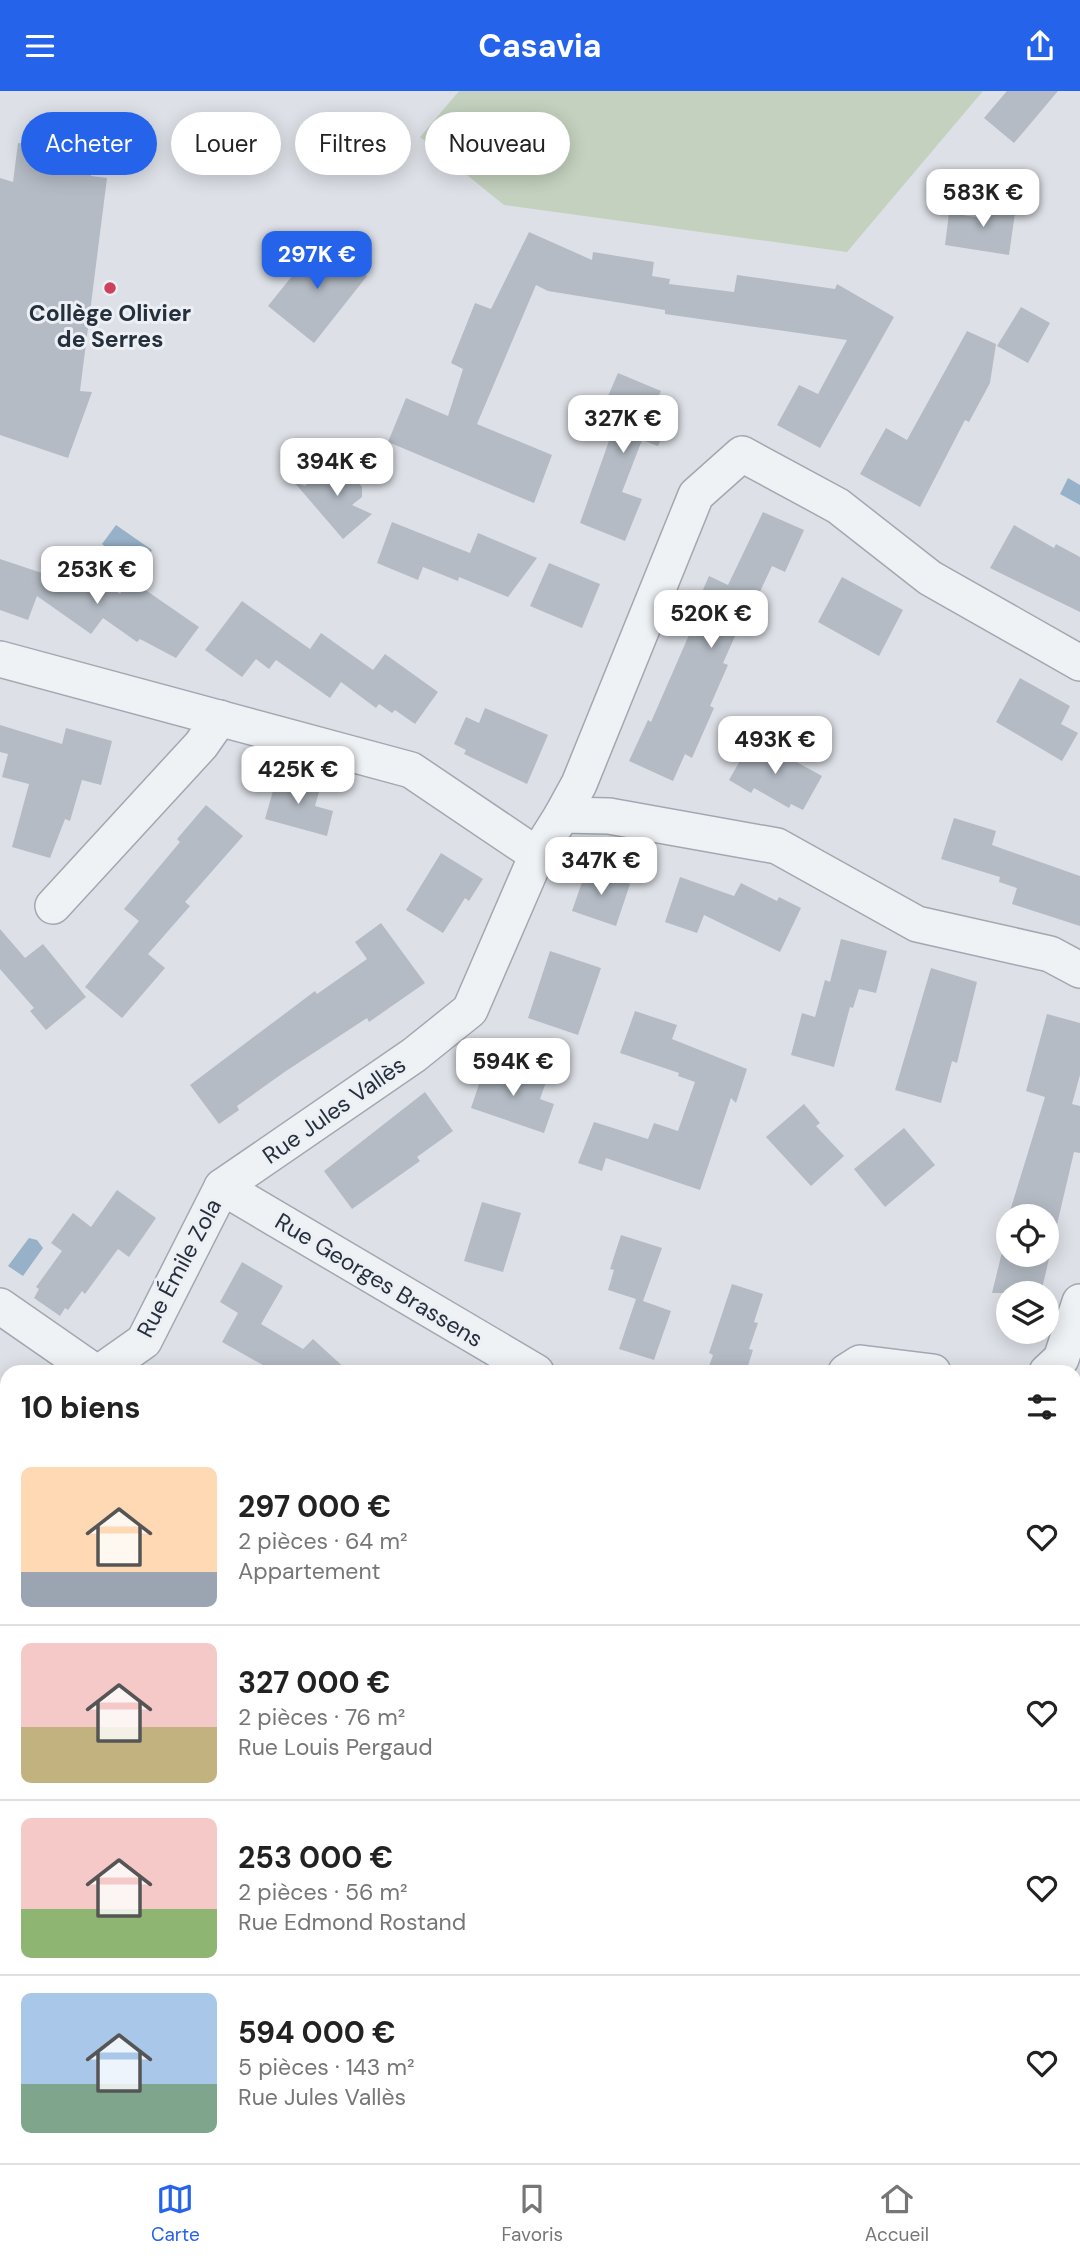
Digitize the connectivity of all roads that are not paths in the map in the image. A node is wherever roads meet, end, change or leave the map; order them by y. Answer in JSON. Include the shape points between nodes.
{"nodes":[{"id":1,"x":0,"y":659,"type":"edge"},
{"id":2,"x":1080,"y":663,"type":"edge"},
{"id":3,"x":220,"y":718,"type":"junction"},
{"id":4,"x":562,"y":815,"type":"junction"},
{"id":5,"x":537,"y":855,"type":"junction"},
{"id":6,"x":53,"y":906,"type":"dead end"},
{"id":7,"x":1080,"y":970,"type":"edge"},
{"id":8,"x":222,"y":1187,"type":"junction"},
{"id":9,"x":1080,"y":1302,"type":"edge"},
{"id":10,"x":0,"y":1305,"type":"edge"},
{"id":11,"x":87,"y":1365,"type":"edge"},
{"id":12,"x":108,"y":1365,"type":"edge"},
{"id":13,"x":524,"y":1365,"type":"edge"},
{"id":14,"x":857,"y":1365,"type":"edge"},
{"id":15,"x":876,"y":1365,"type":"edge"},
{"id":16,"x":1055,"y":1365,"type":"edge"}],
"edges":[{"from":1,"to":3,"type":"street"},
{"from":2,"to":4,"type":"street","name":"Rue Jules Vallès","via":[[929,578],[838,506],[742,454],[696,495],[579,784]]},
{"from":3,"to":5,"type":"street","via":[[411,770]]},
{"from":3,"to":6,"type":"street","via":[[201,745]]},
{"from":4,"to":5,"type":"street","name":"Rue Jules Vallès"},
{"from":4,"to":7,"type":"street","via":[[609,816],[777,846],[917,925],[1050,954]]},
{"from":5,"to":8,"type":"street","name":"Rue Jules Vallès","via":[[470,1010],[414,1055]]},
{"from":8,"to":12,"type":"street","name":"Rue Émile Zola","via":[[144,1341]]},
{"from":8,"to":13,"type":"street","name":"Rue Georges Brassens"},
{"from":9,"to":16,"type":"street","via":[[1061,1359]]},
{"from":10,"to":11,"type":"street"},
{"from":14,"to":15,"type":"street"}]}
